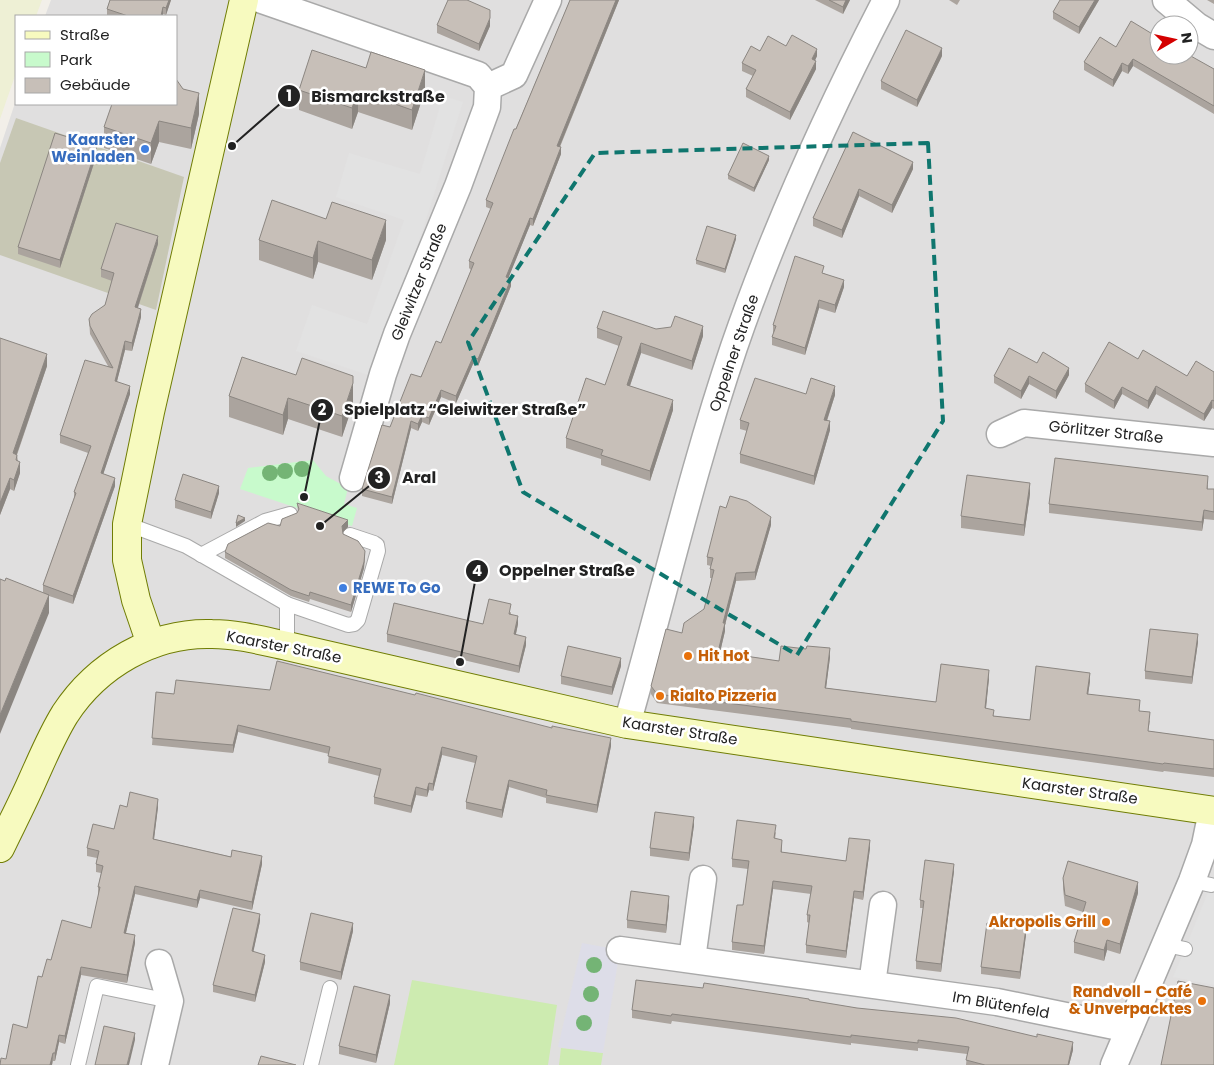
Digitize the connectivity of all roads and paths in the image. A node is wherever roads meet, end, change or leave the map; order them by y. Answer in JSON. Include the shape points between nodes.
{"nodes":[{"id":1,"x":244,"y":0,"type":"edge"},
{"id":2,"x":262,"y":0,"type":"edge"},
{"id":3,"x":548,"y":0,"type":"edge"},
{"id":4,"x":886,"y":0,"type":"edge"},
{"id":5,"x":1166,"y":0,"type":"edge"},
{"id":6,"x":1214,"y":36,"type":"edge"},
{"id":7,"x":488,"y":87,"type":"junction"},
{"id":8,"x":1000,"y":434,"type":"dead end"},
{"id":9,"x":1214,"y":443,"type":"edge"},
{"id":10,"x":353,"y":478,"type":"dead end"},
{"id":11,"x":290,"y":514,"type":"edge"},
{"id":12,"x":127,"y":524,"type":"junction"},
{"id":13,"x":350,"y":535,"type":"edge"},
{"id":14,"x":201,"y":555,"type":"junction"},
{"id":15,"x":287,"y":604,"type":"junction"},
{"id":16,"x":151,"y":644,"type":"junction"},
{"id":17,"x":288,"y":646,"type":"junction"},
{"id":18,"x":627,"y":724,"type":"junction"},
{"id":19,"x":1213,"y":811,"type":"edge"},
{"id":20,"x":0,"y":848,"type":"edge"},
{"id":21,"x":703,"y":878,"type":"dead end"},
{"id":22,"x":883,"y":904,"type":"dead end"},
{"id":23,"x":620,"y":950,"type":"dead end"},
{"id":24,"x":692,"y":960,"type":"junction"},
{"id":25,"x":159,"y":963,"type":"dead end"},
{"id":26,"x":872,"y":984,"type":"junction"},
{"id":27,"x":330,"y":988,"type":"dead end"},
{"id":28,"x":170,"y":1001,"type":"junction"},
{"id":29,"x":1129,"y":1029,"type":"junction"},
{"id":30,"x":78,"y":1065,"type":"edge"},
{"id":31,"x":156,"y":1065,"type":"edge"},
{"id":32,"x":311,"y":1065,"type":"edge"},
{"id":33,"x":1114,"y":1065,"type":"edge"}],
"edges":[{"from":1,"to":12,"type":"main road"},
{"from":2,"to":7,"type":"street","via":[[478,75]]},
{"from":3,"to":7,"type":"street","via":[[514,75]]},
{"from":4,"to":18,"type":"street","name":"Oppelner Straße","via":[[780,223],[734,348],[695,471]]},
{"from":5,"to":6,"type":"street"},
{"from":7,"to":10,"type":"street","name":"Gleiwitzer Straße","via":[[487,106],[458,186],[383,374]]},
{"from":8,"to":9,"type":"street","name":"Görlitzer Straße","via":[[1024,423]]},
{"from":11,"to":14,"type":"lane","via":[[265,521]]},
{"from":12,"to":14,"type":"lane","via":[[186,546]]},
{"from":12,"to":16,"type":"main road","via":[[127,560]]},
{"from":13,"to":15,"type":"lane","via":[[374,543],[378,551],[358,620],[348,625]]},
{"from":14,"to":15,"type":"lane"},
{"from":15,"to":17,"type":"lane"},
{"from":16,"to":17,"type":"main road","name":"Kaarster Straße","via":[[190,634],[211,634]]},
{"from":16,"to":20,"type":"main road","name":"Kaarster Straße","via":[[120,660],[77,698],[53,736]]},
{"from":17,"to":18,"type":"main road","name":"Kaarster Straße"},
{"from":18,"to":19,"type":"main road","name":"Kaarster Straße"},
{"from":19,"to":29,"type":"street","via":[[1205,845],[1202,883],[1176,947]]},
{"from":21,"to":24,"type":"street"},
{"from":22,"to":26,"type":"street"},
{"from":23,"to":24,"type":"street","name":"Im Blütenfeld"},
{"from":24,"to":26,"type":"street","name":"Im Blütenfeld"},
{"from":25,"to":28,"type":"street"},
{"from":26,"to":29,"type":"street","name":"Im Blütenfeld","via":[[997,1002]]},
{"from":27,"to":32,"type":"lane"},
{"from":28,"to":30,"type":"lane","via":[[97,986]]},
{"from":28,"to":31,"type":"street"},
{"from":29,"to":33,"type":"street"}]}
